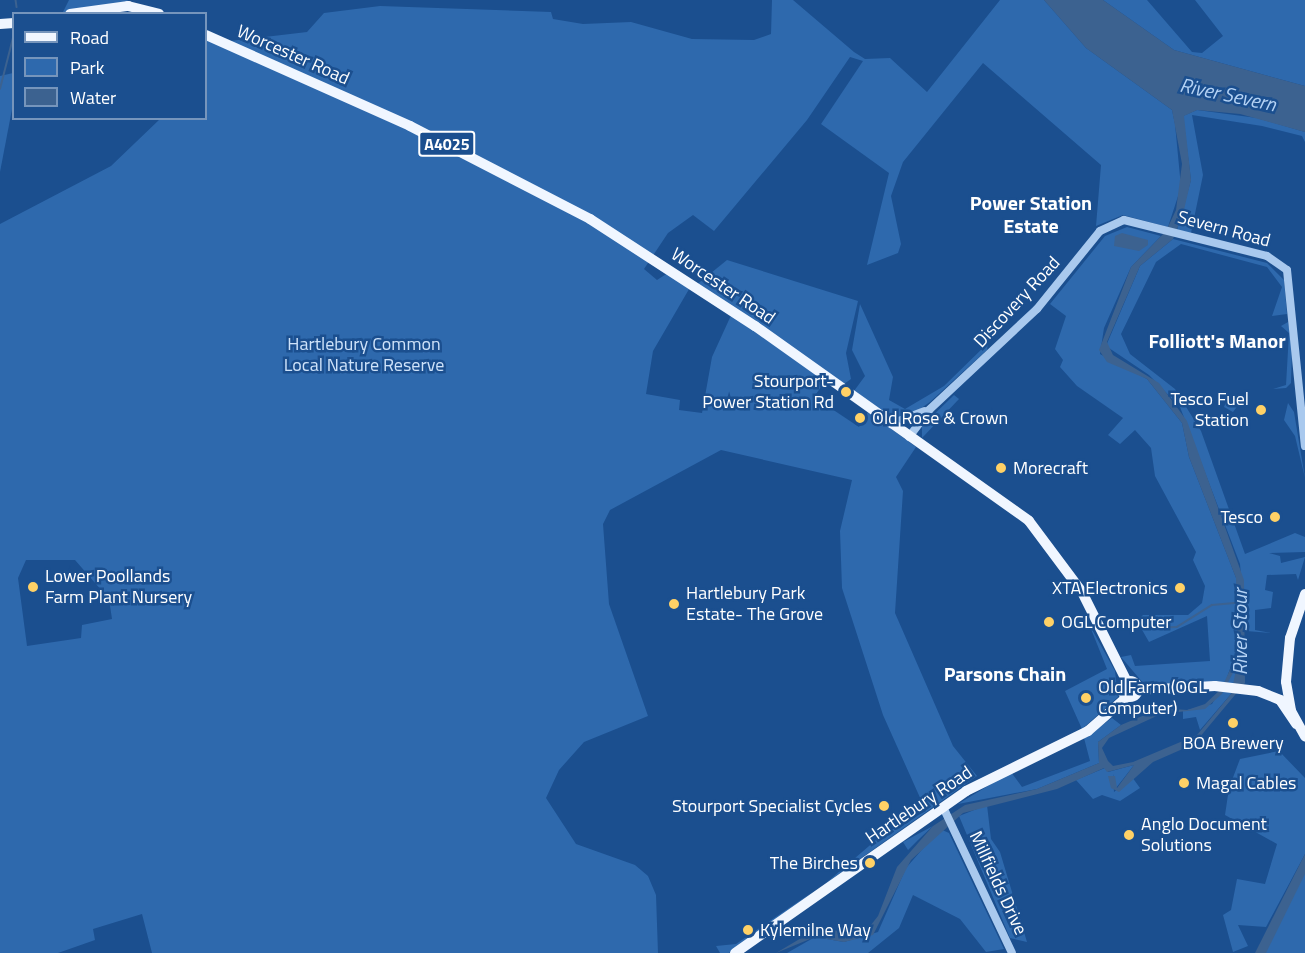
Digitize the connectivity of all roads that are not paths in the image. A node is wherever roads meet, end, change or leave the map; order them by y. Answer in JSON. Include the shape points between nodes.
{"nodes":[{"id":1,"x":84,"y":12,"type":"edge"},
{"id":2,"x":151,"y":12,"type":"edge"},
{"id":3,"x":207,"y":34,"type":"edge"},
{"id":4,"x":1151,"y":227,"type":"joint"},
{"id":5,"x":938,"y":402,"type":"junction"},
{"id":6,"x":912,"y":420,"type":"junction"},
{"id":7,"x":891,"y":424,"type":"junction"},
{"id":8,"x":907,"y":436,"type":"junction"},
{"id":9,"x":1305,"y":446,"type":"edge"},
{"id":10,"x":1305,"y":594,"type":"edge"},
{"id":11,"x":1286,"y":676,"type":"junction"},
{"id":12,"x":1127,"y":682,"type":"junction"},
{"id":13,"x":1138,"y":690,"type":"junction"},
{"id":14,"x":1258,"y":691,"type":"junction"},
{"id":15,"x":1127,"y":697,"type":"junction"},
{"id":16,"x":1296,"y":724,"type":"junction"},
{"id":17,"x":1305,"y":736,"type":"edge"},
{"id":18,"x":944,"y":809,"type":"junction"},
{"id":19,"x":735,"y":953,"type":"edge"},
{"id":20,"x":1012,"y":953,"type":"edge"}],
"edges":[{"from":1,"to":2,"type":"main road","via":[[128,6]]},
{"from":3,"to":7,"type":"main road","name":"Worcester Road","number":"A4025","via":[[410,126],[590,219],[755,326]]},
{"from":4,"to":5,"type":"street","name":"Discovery Road","via":[[1119,221],[1100,231],[1037,309]]},
{"from":4,"to":9,"type":"street","name":"Severn Road","via":[[1267,256],[1287,270]]},
{"from":5,"to":6,"type":"street","name":"Discovery Road"},
{"from":5,"to":8,"type":"street","name":"Discovery Road"},
{"from":6,"to":7,"type":"street","name":"Discovery Road"},
{"from":6,"to":8,"type":"street"},
{"from":7,"to":8,"type":"main road","name":"Worcester Road","number":"A4025"},
{"from":8,"to":12,"type":"main road","name":"Worcester Road","number":"A4025","via":[[1034,526],[1082,592]]},
{"from":10,"to":11,"type":"main road","via":[[1290,638]]},
{"from":11,"to":14,"type":"main road","via":[[1280,689]]},
{"from":11,"to":16,"type":"main road"},
{"from":12,"to":13,"type":"main road","number":"A4025"},
{"from":12,"to":15,"type":"main road","number":"A4025","via":[[1122,691]]},
{"from":13,"to":14,"type":"main road","via":[[1215,686]]},
{"from":13,"to":15,"type":"main road","name":"Hartlebury Road"},
{"from":14,"to":16,"type":"main road","via":[[1280,700]]},
{"from":15,"to":18,"type":"main road","name":"Hartlebury Road","via":[[1088,731],[993,775]]},
{"from":16,"to":17,"type":"main road"},
{"from":18,"to":19,"type":"main road","name":"Hartlebury Road"},
{"from":18,"to":20,"type":"street","name":"Millfields Drive"}]}
